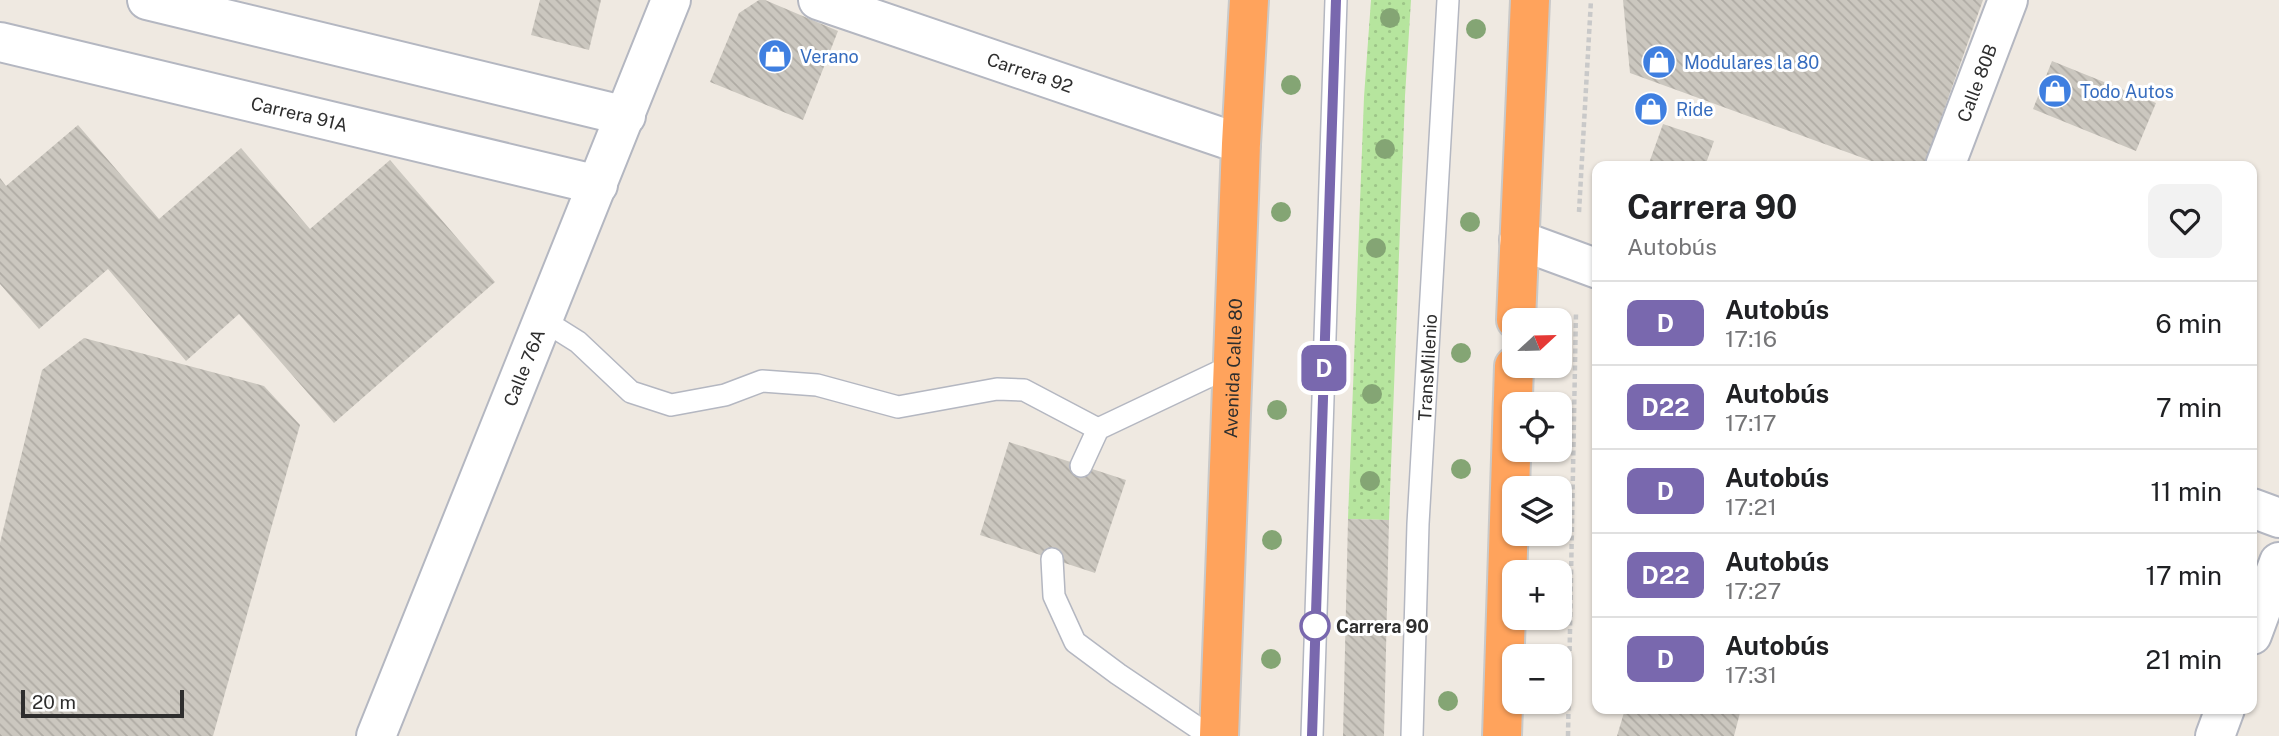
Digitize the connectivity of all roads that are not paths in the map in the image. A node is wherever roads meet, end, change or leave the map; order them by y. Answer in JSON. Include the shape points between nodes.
{"nodes":[{"id":1,"x":147,"y":0,"type":"edge"},
{"id":2,"x":671,"y":0,"type":"edge"},
{"id":3,"x":818,"y":0,"type":"edge"},
{"id":4,"x":1249,"y":0,"type":"edge"},
{"id":5,"x":1336,"y":0,"type":"edge"},
{"id":6,"x":1448,"y":0,"type":"edge"},
{"id":7,"x":1530,"y":0,"type":"edge"},
{"id":8,"x":2008,"y":0,"type":"edge"},
{"id":9,"x":0,"y":42,"type":"edge"},
{"id":10,"x":626,"y":116,"type":"junction"},
{"id":11,"x":1241,"y":144,"type":"junction"},
{"id":12,"x":1947,"y":161,"type":"edge"},
{"id":13,"x":598,"y":185,"type":"junction"},
{"id":14,"x":1518,"y":240,"type":"junction"},
{"id":15,"x":1587,"y":265,"type":"edge"},
{"id":16,"x":1516,"y":308,"type":"edge"},
{"id":17,"x":543,"y":320,"type":"junction"},
{"id":18,"x":1233,"y":365,"type":"junction"},
{"id":19,"x":1514,"y":378,"type":"edge"},
{"id":20,"x":1098,"y":429,"type":"junction"},
{"id":21,"x":1081,"y":466,"type":"dead end"},
{"id":22,"x":2257,"y":510,"type":"edge"},
{"id":23,"x":2279,"y":518,"type":"edge"},
{"id":24,"x":1052,"y":559,"type":"dead end"},
{"id":25,"x":2279,"y":562,"type":"edge"},
{"id":26,"x":2257,"y":621,"type":"edge"},
{"id":27,"x":2223,"y":714,"type":"edge"},
{"id":28,"x":376,"y":736,"type":"edge"},
{"id":29,"x":1210,"y":736,"type":"edge"},
{"id":30,"x":1219,"y":736,"type":"edge"},
{"id":31,"x":1312,"y":736,"type":"edge"},
{"id":32,"x":1412,"y":736,"type":"edge"},
{"id":33,"x":1502,"y":736,"type":"edge"},
{"id":34,"x":2215,"y":736,"type":"edge"}],
"edges":[{"from":1,"to":10,"type":"street"},
{"from":2,"to":10,"type":"street","name":"Calle 76A"},
{"from":3,"to":11,"type":"street","name":"Carrera 92"},
{"from":4,"to":11,"type":"highway","name":"Avenida Calle 80"},
{"from":5,"to":31,"type":"lane"},
{"from":6,"to":32,"type":"lane","name":"TransMilenio","via":[[1418,523]]},
{"from":7,"to":14,"type":"highway"},
{"from":8,"to":12,"type":"street","name":"Calle 80B"},
{"from":9,"to":13,"type":"street","name":"Carrera 91A"},
{"from":10,"to":13,"type":"street","name":"Calle 76A"},
{"from":11,"to":18,"type":"highway","name":"Avenida Calle 80"},
{"from":13,"to":17,"type":"street","name":"Calle 76A"},
{"from":14,"to":15,"type":"street"},
{"from":14,"to":16,"type":"highway"},
{"from":17,"to":20,"type":"lane","via":[[579,342],[631,392],[671,405],[725,395],[762,381],[817,385],[898,407],[997,389],[1024,390]]},
{"from":17,"to":28,"type":"street","name":"Calle 76A"},
{"from":18,"to":20,"type":"lane"},
{"from":18,"to":30,"type":"highway","name":"Avenida Calle 80"},
{"from":19,"to":33,"type":"highway"},
{"from":20,"to":21,"type":"lane"},
{"from":22,"to":23,"type":"street"},
{"from":24,"to":29,"type":"lane","via":[[1054,596],[1075,642]]},
{"from":25,"to":26,"type":"street"},
{"from":27,"to":34,"type":"street"}]}
